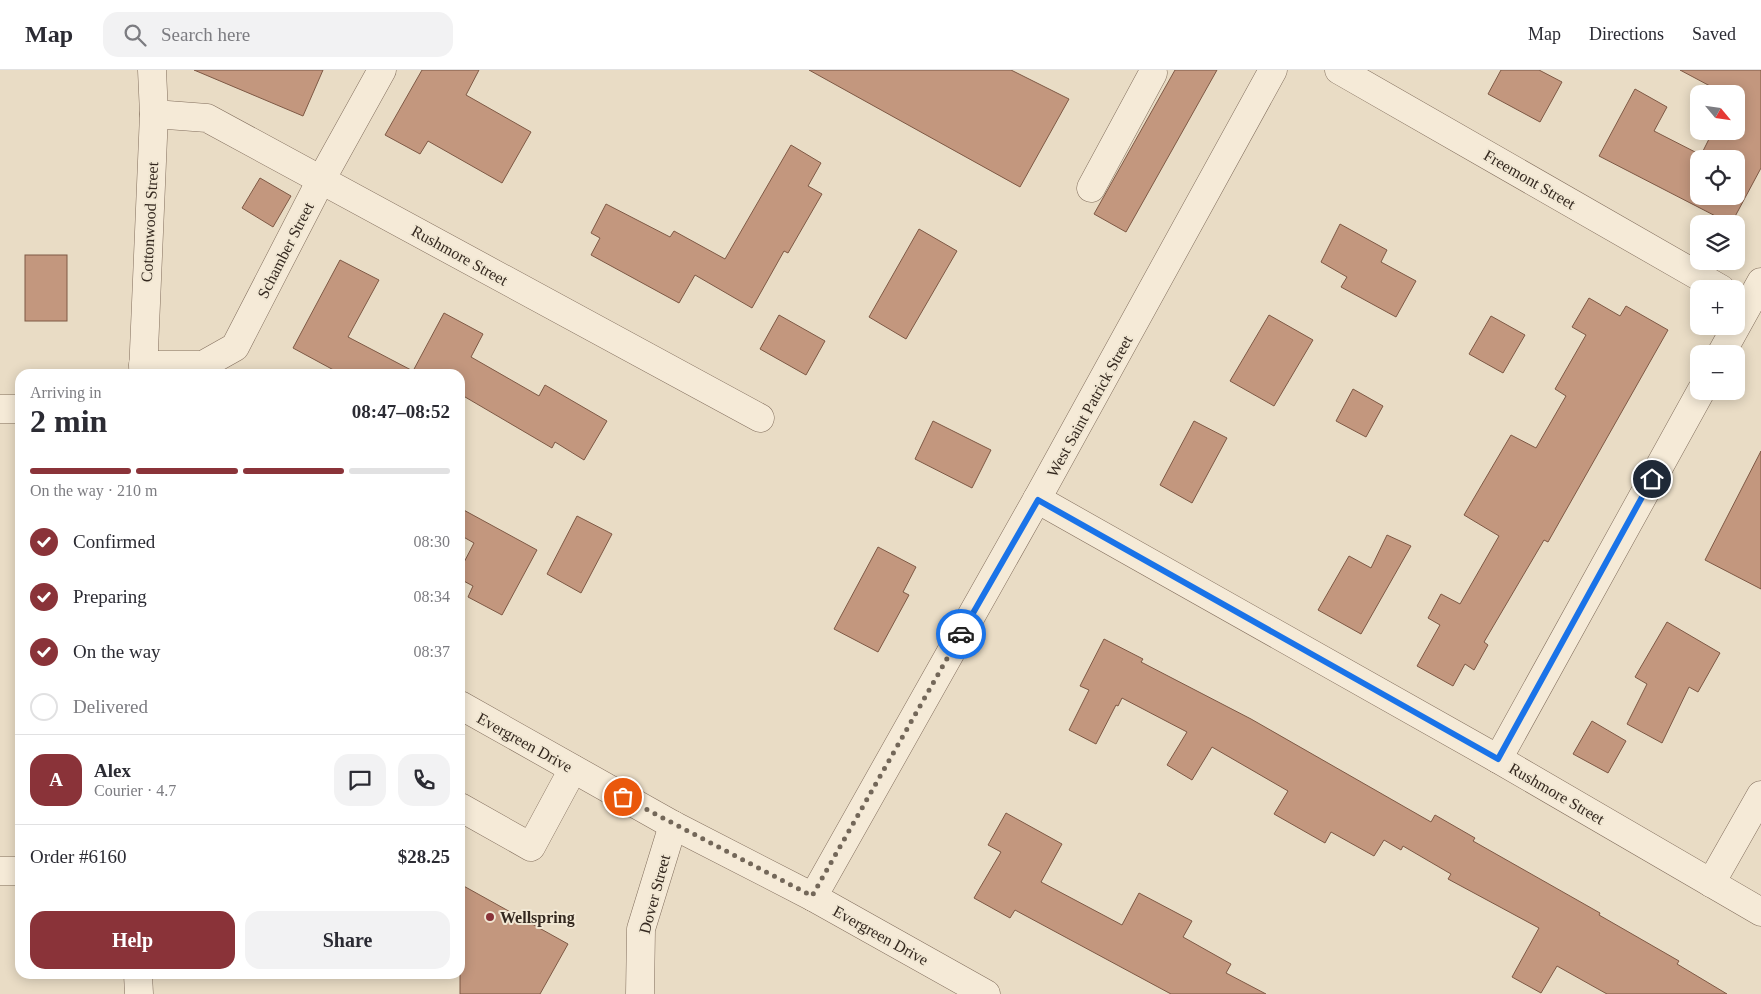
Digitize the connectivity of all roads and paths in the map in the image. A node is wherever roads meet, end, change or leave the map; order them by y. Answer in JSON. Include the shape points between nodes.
{"nodes":[{"id":1,"x":152,"y":70,"type":"edge"},
{"id":2,"x":382,"y":70,"type":"edge"},
{"id":3,"x":1273,"y":70,"type":"edge"},
{"id":4,"x":1339,"y":70,"type":"edge"},
{"id":5,"x":1152,"y":71,"type":"edge"},
{"id":6,"x":154,"y":114,"type":"junction"},
{"id":7,"x":321,"y":180,"type":"junction"},
{"id":8,"x":1091,"y":188,"type":"dead end"},
{"id":9,"x":1705,"y":280,"type":"edge"},
{"id":10,"x":1752,"y":299,"type":"edge"},
{"id":11,"x":1726,"y":345,"type":"edge"},
{"id":12,"x":143,"y":369,"type":"edge"},
{"id":13,"x":1696,"y":400,"type":"edge"},
{"id":14,"x":0,"y":409,"type":"edge"},
{"id":15,"x":15,"y":409,"type":"edge"},
{"id":16,"x":760,"y":418,"type":"dead end"},
{"id":17,"x":1038,"y":500,"type":"junction"},
{"id":18,"x":465,"y":708,"type":"edge"},
{"id":19,"x":1498,"y":759,"type":"junction"},
{"id":20,"x":573,"y":769,"type":"junction"},
{"id":21,"x":1761,"y":794,"type":"edge"},
{"id":22,"x":465,"y":810,"type":"edge"},
{"id":23,"x":673,"y":825,"type":"junction"},
{"id":24,"x":0,"y":871,"type":"edge"},
{"id":25,"x":15,"y":871,"type":"edge"},
{"id":26,"x":1711,"y":883,"type":"junction"},
{"id":27,"x":812,"y":896,"type":"junction"},
{"id":28,"x":1761,"y":912,"type":"edge"},
{"id":29,"x":138,"y":979,"type":"edge"},
{"id":30,"x":139,"y":994,"type":"edge"},
{"id":31,"x":640,"y":994,"type":"edge"},
{"id":32,"x":986,"y":994,"type":"edge"}],
"edges":[{"from":1,"to":6,"type":"street","name":"Cottonwood Street"},
{"from":2,"to":7,"type":"street","name":"Schamber Street"},
{"from":3,"to":17,"type":"street","name":"West Saint Patrick Street"},
{"from":4,"to":9,"type":"street","name":"Freemont Street"},
{"from":5,"to":8,"type":"street"},
{"from":6,"to":7,"type":"street","name":"Rushmore Street","via":[[207,118]]},
{"from":6,"to":12,"type":"street","name":"Cottonwood Street"},
{"from":7,"to":12,"type":"street","name":"Schamber Street","via":[[235,347],[203,364]]},
{"from":7,"to":16,"type":"street","name":"Rushmore Street"},
{"from":10,"to":11,"type":"street"},
{"from":13,"to":19,"type":"street"},
{"from":14,"to":15,"type":"street"},
{"from":17,"to":19,"type":"street","name":"Rushmore Street"},
{"from":17,"to":27,"type":"street","name":"West Saint Patrick Street"},
{"from":18,"to":20,"type":"street","name":"Evergreen Drive"},
{"from":19,"to":26,"type":"street","name":"Rushmore Street"},
{"from":20,"to":22,"type":"street","via":[[531,847]]},
{"from":20,"to":23,"type":"street","name":"Evergreen Drive"},
{"from":21,"to":26,"type":"street"},
{"from":23,"to":27,"type":"street","name":"Evergreen Drive"},
{"from":23,"to":31,"type":"street","name":"Dover Street","via":[[642,928]]},
{"from":24,"to":25,"type":"street"},
{"from":26,"to":28,"type":"street","name":"Rushmore Street"},
{"from":27,"to":32,"type":"street","name":"Evergreen Drive"},
{"from":29,"to":30,"type":"street"}]}
